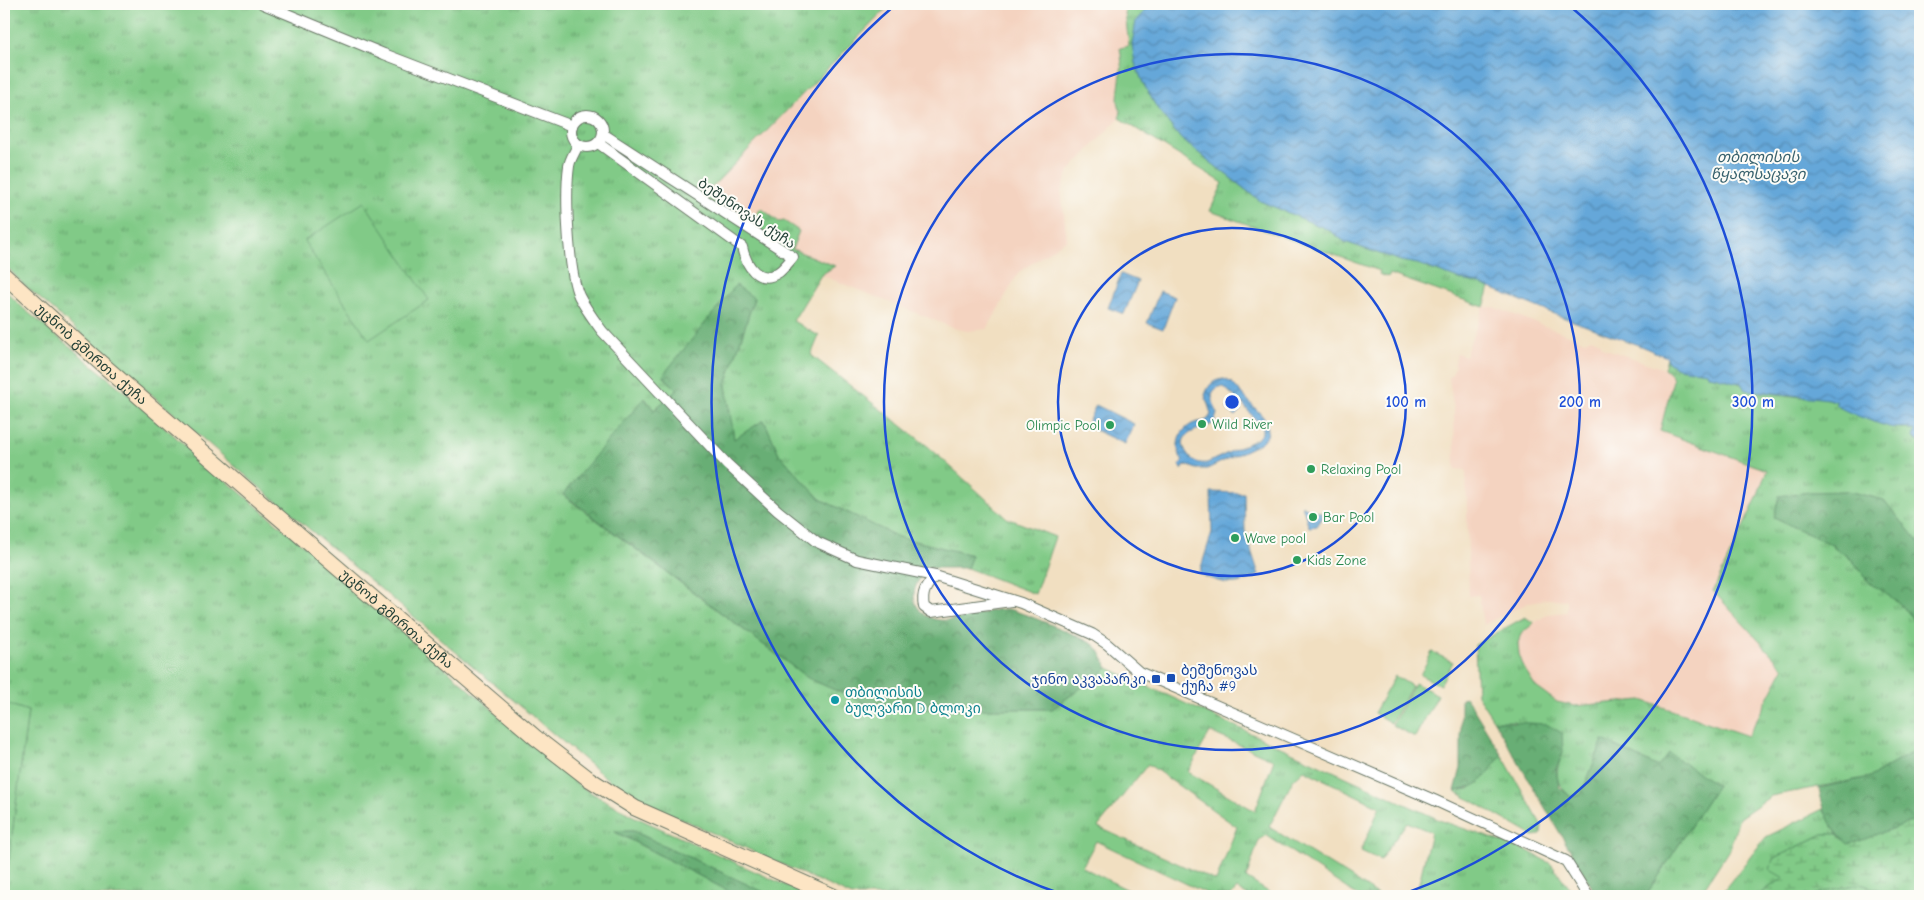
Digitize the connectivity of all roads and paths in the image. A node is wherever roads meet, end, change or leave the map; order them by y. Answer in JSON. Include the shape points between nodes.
{"nodes":[{"id":1,"x":263,"y":4,"type":"edge"},
{"id":2,"x":572,"y":126,"type":"junction"},
{"id":3,"x":600,"y":139,"type":"junction"},
{"id":4,"x":578,"y":145,"type":"junction"},
{"id":5,"x":4,"y":275,"type":"edge"},
{"id":6,"x":935,"y":576,"type":"junction"},
{"id":7,"x":1014,"y":601,"type":"junction"},
{"id":8,"x":833,"y":896,"type":"edge"},
{"id":9,"x":1588,"y":896,"type":"edge"}],
"edges":[{"from":1,"to":2,"type":"street"},
{"from":2,"to":3,"type":"street","via":[[582,116],[593,116],[601,123]]},
{"from":2,"to":4,"type":"street","via":[[571,136]]},
{"from":3,"to":3,"type":"street","name":"ბეშენოვას ქუჩა","via":[[742,247],[752,271],[772,275],[793,258]]},
{"from":3,"to":4,"type":"street","via":[[588,148]]},
{"from":4,"to":6,"type":"street","via":[[569,164],[568,184],[573,274],[579,294],[602,331],[727,464],[817,542],[857,560]]},
{"from":5,"to":8,"type":"main road","name":"უცნობ გმირთა ქუჩა","via":[[254,496],[536,738],[589,779],[635,808]]},
{"from":6,"to":7,"type":"street"},
{"from":6,"to":7,"type":"street","via":[[924,588],[922,598],[924,606],[931,612]]},
{"from":7,"to":9,"type":"street","via":[[1092,634],[1147,676],[1566,861]]}]}
